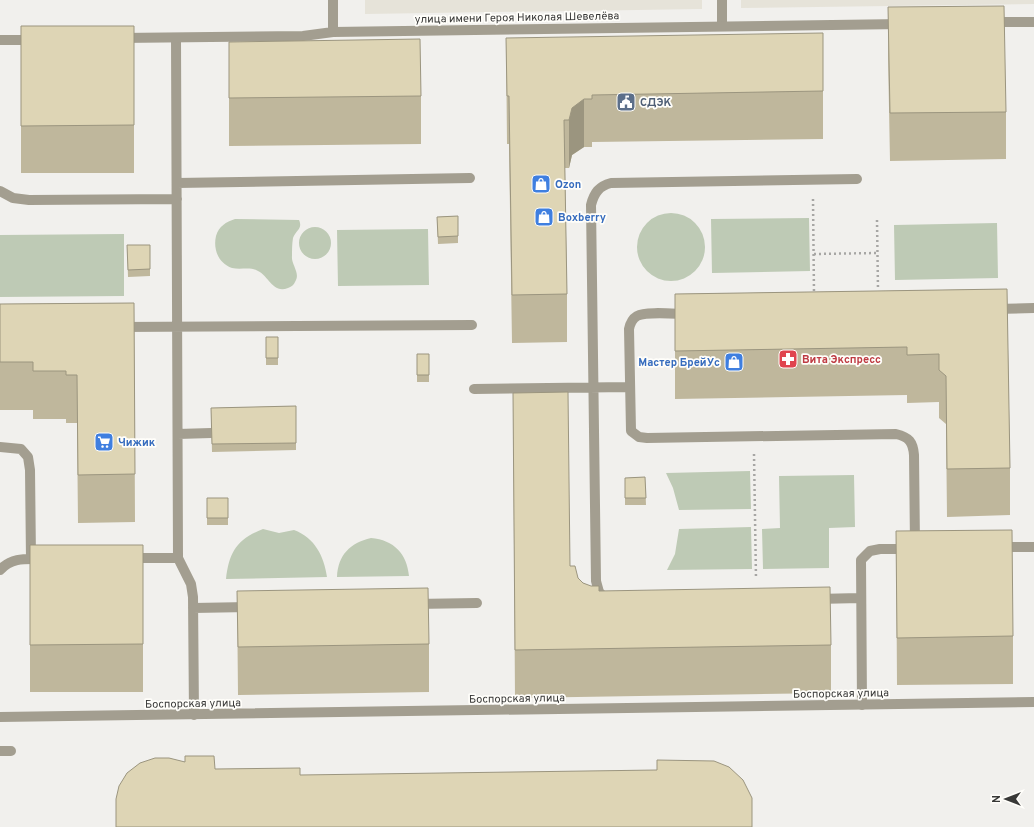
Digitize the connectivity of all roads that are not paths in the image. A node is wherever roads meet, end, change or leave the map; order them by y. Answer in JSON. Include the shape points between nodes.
{"nodes":[{"id":1,"x":333,"y":0,"type":"edge"},
{"id":2,"x":722,"y":0,"type":"edge"},
{"id":3,"x":982,"y":22,"type":"edge"},
{"id":4,"x":1034,"y":22,"type":"edge"},
{"id":5,"x":914,"y":23,"type":"edge"},
{"id":6,"x":722,"y":26,"type":"junction"},
{"id":7,"x":333,"y":32,"type":"junction"},
{"id":8,"x":107,"y":38,"type":"edge"},
{"id":9,"x":176,"y":38,"type":"junction"},
{"id":10,"x":46,"y":39,"type":"edge"},
{"id":11,"x":0,"y":40,"type":"edge"},
{"id":12,"x":470,"y":178,"type":"dead end"},
{"id":13,"x":857,"y":179,"type":"dead end"},
{"id":14,"x":177,"y":183,"type":"junction"},
{"id":15,"x":0,"y":191,"type":"edge"},
{"id":16,"x":177,"y":199,"type":"junction"},
{"id":17,"x":1034,"y":308,"type":"edge"},
{"id":18,"x":986,"y":309,"type":"edge"},
{"id":19,"x":699,"y":313,"type":"edge"},
{"id":20,"x":472,"y":325,"type":"dead end"},
{"id":21,"x":177,"y":327,"type":"junction"},
{"id":22,"x":108,"y":328,"type":"edge"},
{"id":23,"x":594,"y":387,"type":"junction"},
{"id":24,"x":629,"y":387,"type":"junction"},
{"id":25,"x":474,"y":389,"type":"dead end"},
{"id":26,"x":211,"y":433,"type":"edge"},
{"id":27,"x":178,"y":434,"type":"junction"},
{"id":28,"x":0,"y":447,"type":"edge"},
{"id":29,"x":987,"y":547,"type":"edge"},
{"id":30,"x":1034,"y":547,"type":"edge"},
{"id":31,"x":54,"y":558,"type":"edge"},
{"id":32,"x":116,"y":558,"type":"edge"},
{"id":33,"x":178,"y":558,"type":"junction"},
{"id":34,"x":31,"y":559,"type":"junction"},
{"id":35,"x":0,"y":570,"type":"edge"},
{"id":36,"x":860,"y":598,"type":"junction"},
{"id":37,"x":808,"y":599,"type":"edge"},
{"id":38,"x":612,"y":601,"type":"edge"},
{"id":39,"x":477,"y":603,"type":"dead end"},
{"id":40,"x":406,"y":604,"type":"edge"},
{"id":41,"x":256,"y":607,"type":"edge"},
{"id":42,"x":193,"y":608,"type":"junction"},
{"id":43,"x":1034,"y":702,"type":"edge"},
{"id":44,"x":862,"y":704,"type":"junction"},
{"id":45,"x":194,"y":715,"type":"junction"},
{"id":46,"x":0,"y":717,"type":"edge"},
{"id":47,"x":0,"y":751,"type":"edge"},
{"id":48,"x":11,"y":751,"type":"dead end"}],
"edges":[{"from":1,"to":7,"type":"street"},
{"from":2,"to":6,"type":"street"},
{"from":3,"to":4,"type":"street"},
{"from":5,"to":6,"type":"street","name":"улица имени Героя Николая Шевелёва"},
{"from":6,"to":7,"type":"street","name":"улица имени Героя Николая Шевелёва"},
{"from":7,"to":9,"type":"street","name":"улица имени Героя Николая Шевелёва","via":[[303,36]]},
{"from":8,"to":9,"type":"street","name":"улица имени Героя Николая Шевелёва"},
{"from":9,"to":14,"type":"street"},
{"from":10,"to":11,"type":"street"},
{"from":12,"to":14,"type":"street"},
{"from":13,"to":23,"type":"street","via":[[619,182],[602,185],[594,194],[591,205]]},
{"from":14,"to":16,"type":"street"},
{"from":15,"to":16,"type":"street","via":[[13,198],[29,200]]},
{"from":16,"to":21,"type":"street"},
{"from":17,"to":18,"type":"street"},
{"from":19,"to":24,"type":"street","via":[[645,314],[637,316],[631,322]]},
{"from":20,"to":21,"type":"street"},
{"from":21,"to":22,"type":"street"},
{"from":21,"to":27,"type":"street"},
{"from":23,"to":24,"type":"street"},
{"from":23,"to":25,"type":"street"},
{"from":23,"to":38,"type":"street","via":[[596,581],[599,592]]},
{"from":24,"to":36,"type":"street","via":[[631,431],[639,437],[896,434],[906,436],[913,444],[919,548],[870,551],[861,560]]},
{"from":26,"to":27,"type":"street"},
{"from":27,"to":33,"type":"street"},
{"from":28,"to":34,"type":"street","via":[[21,449],[28,457]]},
{"from":29,"to":30,"type":"street"},
{"from":31,"to":34,"type":"street"},
{"from":32,"to":33,"type":"street"},
{"from":33,"to":42,"type":"street","via":[[191,584]]},
{"from":34,"to":35,"type":"street","via":[[7,562]]},
{"from":36,"to":37,"type":"street"},
{"from":36,"to":44,"type":"street"},
{"from":39,"to":40,"type":"street"},
{"from":41,"to":42,"type":"street"},
{"from":42,"to":45,"type":"street"},
{"from":43,"to":44,"type":"street","name":"Боспорская улица"},
{"from":44,"to":45,"type":"street","name":"Боспорская улица"},
{"from":45,"to":46,"type":"street","name":"Боспорская улица"},
{"from":47,"to":48,"type":"street"}]}
